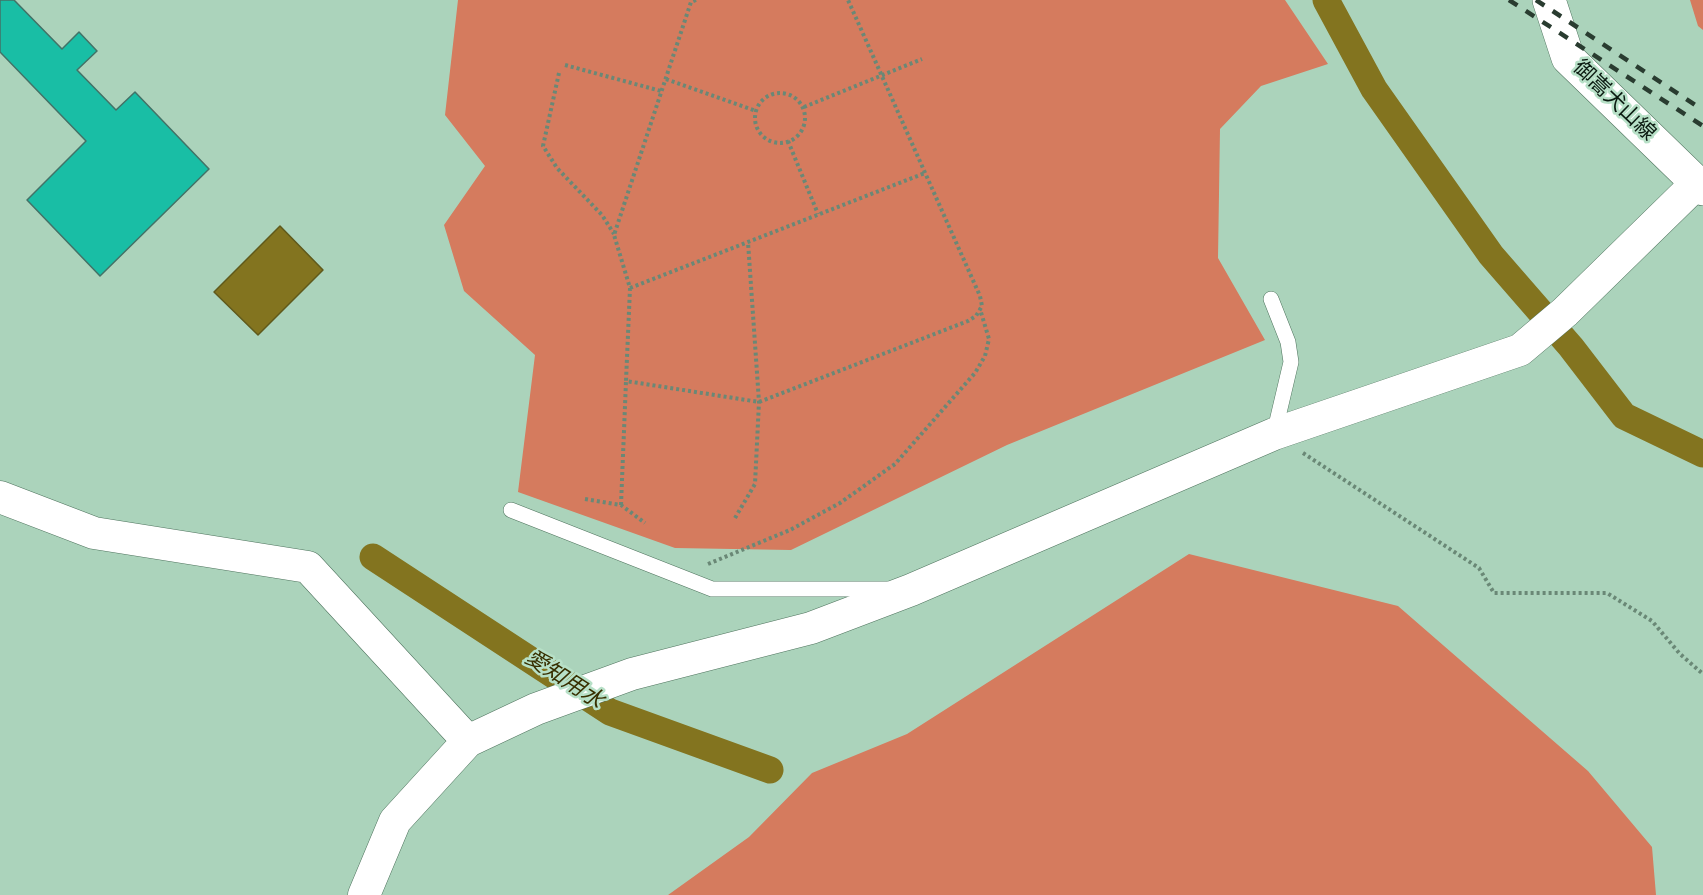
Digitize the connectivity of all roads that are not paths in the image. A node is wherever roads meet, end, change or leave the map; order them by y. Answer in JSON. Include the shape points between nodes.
{"nodes":[{"id":1,"x":1550,"y":0,"type":"edge"},
{"id":2,"x":1700,"y":186,"type":"edge"},
{"id":3,"x":1271,"y":299,"type":"dead end"},
{"id":4,"x":1274,"y":434,"type":"junction"},
{"id":5,"x":0,"y":497,"type":"edge"},
{"id":6,"x":511,"y":510,"type":"dead end"},
{"id":7,"x":911,"y":590,"type":"junction"},
{"id":8,"x":468,"y":741,"type":"junction"},
{"id":9,"x":364,"y":895,"type":"edge"}],
"edges":[{"from":1,"to":2,"type":"main road","name":"御嵩犬山線","via":[[1568,58]]},
{"from":2,"to":4,"type":"street","via":[[1520,350]]},
{"from":3,"to":4,"type":"lane","via":[[1288,342],[1291,362]]},
{"from":4,"to":7,"type":"street"},
{"from":5,"to":8,"type":"street","via":[[94,533],[308,567]]},
{"from":6,"to":7,"type":"lane","via":[[712,589]]},
{"from":7,"to":8,"type":"street","via":[[811,628],[632,674],[536,709]]},
{"from":8,"to":9,"type":"street","via":[[395,821]]}]}
